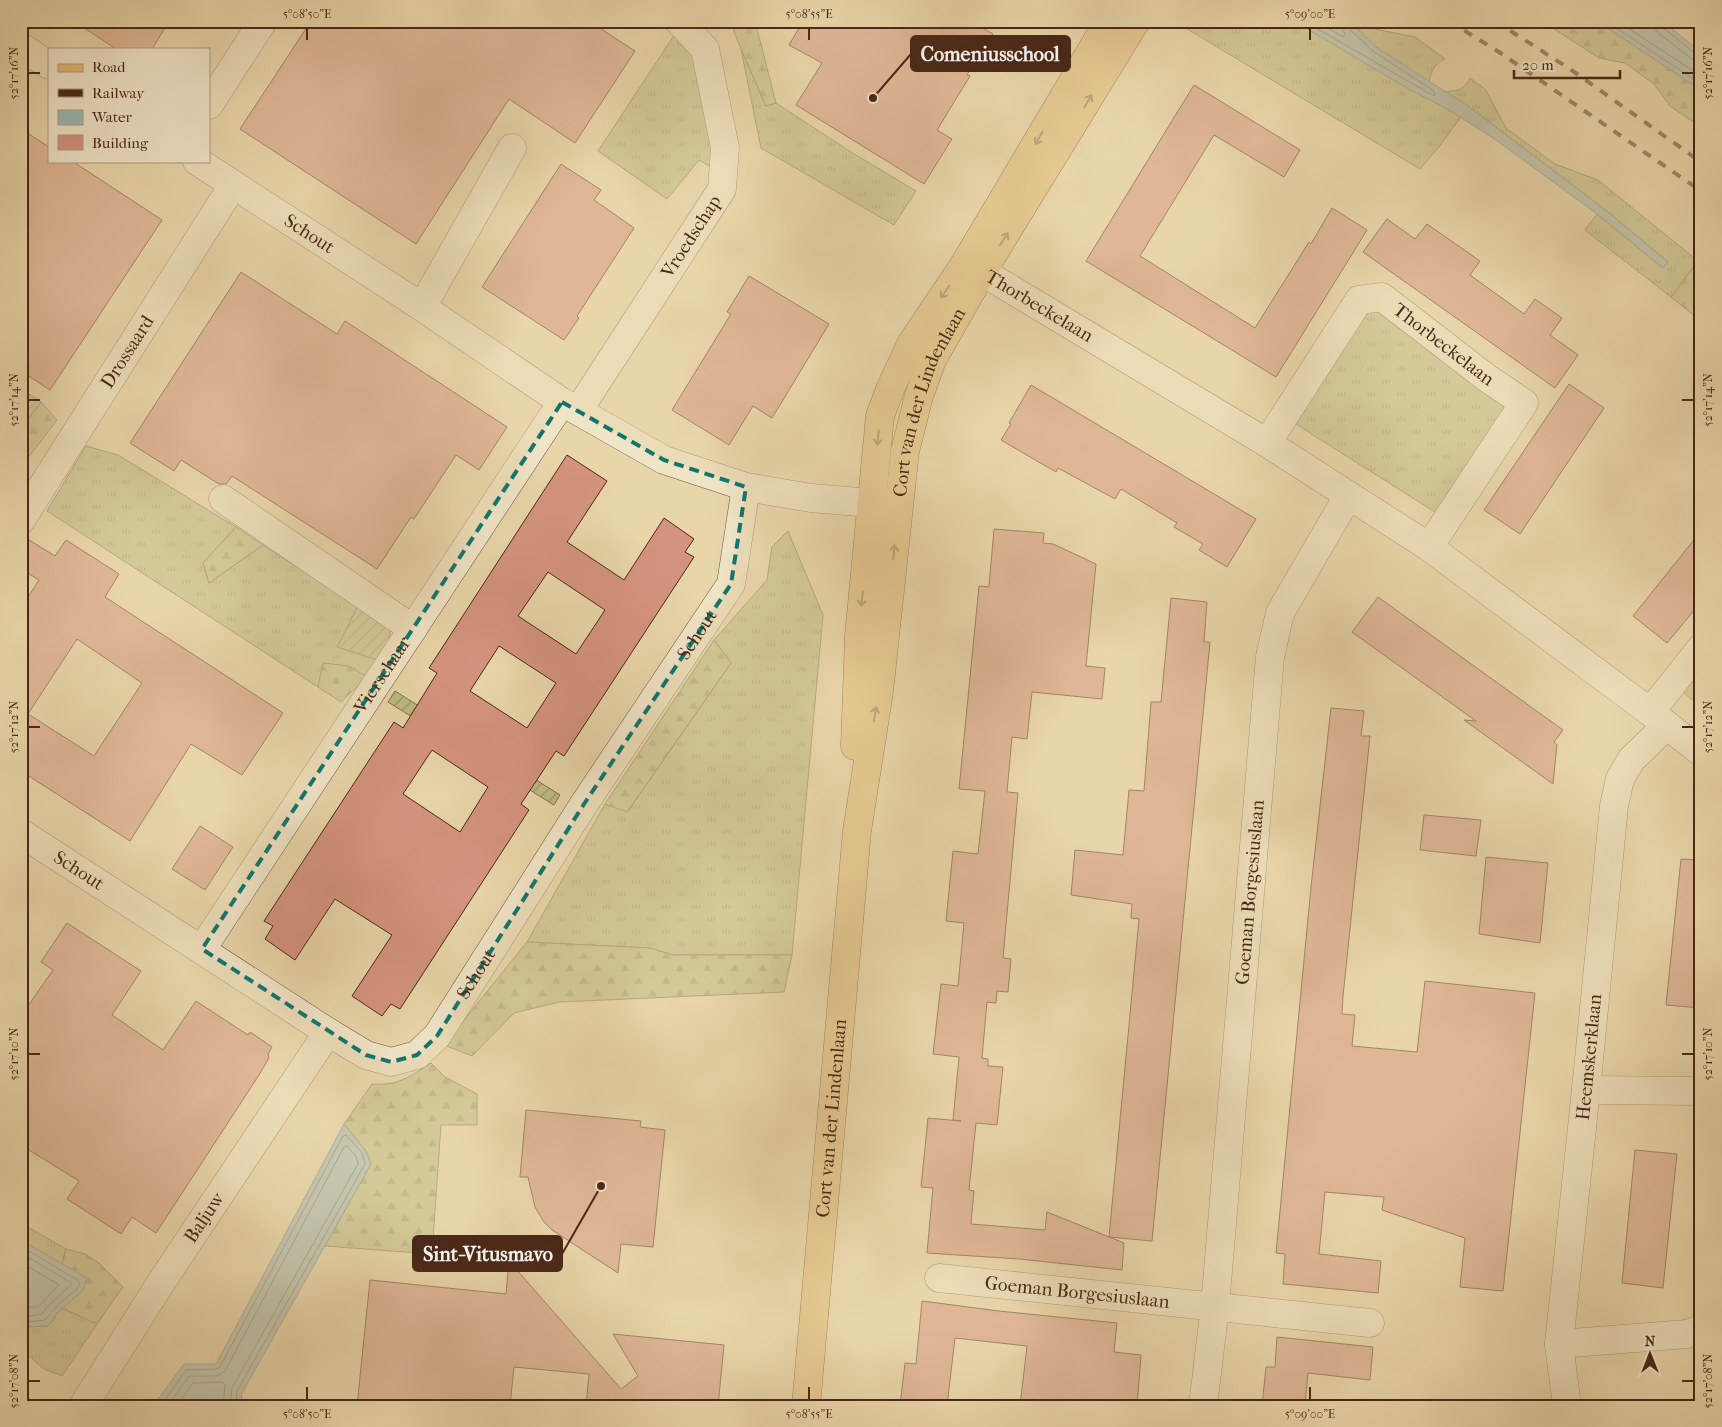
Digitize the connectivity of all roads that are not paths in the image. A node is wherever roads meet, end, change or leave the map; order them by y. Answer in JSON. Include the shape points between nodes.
{"nodes":[{"id":1,"x":263,"y":21,"type":"edge"},
{"id":2,"x":679,"y":21,"type":"edge"},
{"id":3,"x":1109,"y":21,"type":"edge"},
{"id":4,"x":1136,"y":21,"type":"edge"},
{"id":5,"x":21,"y":47,"type":"edge"},
{"id":6,"x":48,"y":64,"type":"edge"},
{"id":7,"x":210,"y":103,"type":"edge"},
{"id":8,"x":512,"y":148,"type":"dead end"},
{"id":9,"x":199,"y":162,"type":"edge"},
{"id":10,"x":234,"y":185,"type":"junction"},
{"id":11,"x":973,"y":269,"type":"junction"},
{"id":12,"x":422,"y":307,"type":"junction"},
{"id":13,"x":570,"y":407,"type":"junction"},
{"id":14,"x":1267,"y":443,"type":"junction"},
{"id":15,"x":746,"y":487,"type":"junction"},
{"id":16,"x":1348,"y":496,"type":"junction"},
{"id":17,"x":223,"y":499,"type":"dead end"},
{"id":18,"x":872,"y":503,"type":"junction"},
{"id":19,"x":899,"y":505,"type":"junction"},
{"id":20,"x":21,"y":520,"type":"edge"},
{"id":21,"x":1429,"y":547,"type":"junction"},
{"id":22,"x":412,"y":629,"type":"junction"},
{"id":23,"x":1701,"y":648,"type":"edge"},
{"id":24,"x":1658,"y":718,"type":"junction"},
{"id":25,"x":1701,"y":752,"type":"edge"},
{"id":26,"x":857,"y":831,"type":"junction"},
{"id":27,"x":21,"y":833,"type":"edge"},
{"id":28,"x":202,"y":949,"type":"junction"},
{"id":29,"x":328,"y":1032,"type":"junction"},
{"id":30,"x":1586,"y":1090,"type":"junction"},
{"id":31,"x":1701,"y":1091,"type":"edge"},
{"id":32,"x":939,"y":1278,"type":"dead end"},
{"id":33,"x":1215,"y":1306,"type":"junction"},
{"id":34,"x":1370,"y":1323,"type":"dead end"},
{"id":35,"x":1701,"y":1329,"type":"edge"},
{"id":36,"x":1559,"y":1344,"type":"junction"},
{"id":37,"x":83,"y":1406,"type":"edge"},
{"id":38,"x":806,"y":1406,"type":"edge"},
{"id":39,"x":1203,"y":1406,"type":"edge"},
{"id":40,"x":1567,"y":1406,"type":"edge"}],
"edges":[{"from":1,"to":7,"type":"street"},
{"from":2,"to":13,"type":"street","name":"Vroedschap","via":[[705,49],[725,148],[722,190]]},
{"from":3,"to":11,"type":"main road","name":"Cort van der Lindenlaan","one_way":true},
{"from":11,"to":4,"type":"main road","name":"Cort van der Lindenlaan","one_way":true,"via":[[1007,234]]},
{"from":5,"to":6,"type":"street"},
{"from":8,"to":12,"type":"street"},
{"from":9,"to":10,"type":"street","name":"Schout"},
{"from":10,"to":12,"type":"street","name":"Schout"},
{"from":10,"to":20,"type":"street","name":"Drossaard"},
{"from":11,"to":14,"type":"street","name":"Thorbeckelaan"},
{"from":11,"to":18,"type":"main road","name":"Cort van der Lindenlaan","one_way":true,"via":[[911,344],[891,387],[880,416]]},
{"from":11,"to":19,"type":"main road","name":"Cort van der Lindenlaan","via":[[922,387],[904,451]]},
{"from":12,"to":13,"type":"street","name":"Schout"},
{"from":13,"to":15,"type":"street","name":"Schout","via":[[664,460]]},
{"from":13,"to":22,"type":"street","name":"Vierschaar"},
{"from":14,"to":16,"type":"street","name":"Thorbeckelaan"},
{"from":14,"to":21,"type":"street","name":"Thorbeckelaan","via":[[1359,300],[1382,297],[1524,403]]},
{"from":15,"to":18,"type":"street","name":"Schout","via":[[811,498]]},
{"from":15,"to":29,"type":"street","name":"Schout","via":[[730,584],[584,804],[437,1036],[417,1055],[391,1062],[366,1055]]},
{"from":16,"to":21,"type":"street","name":"Thorbeckelaan"},
{"from":16,"to":33,"type":"street","name":"Goeman Borgesiuslaan","via":[[1280,613],[1270,657]]},
{"from":17,"to":22,"type":"street"},
{"from":18,"to":19,"type":"street","name":"Schout"},
{"from":18,"to":26,"type":"main road","name":"Cort van der Lindenlaan","one_way":true,"via":[[859,636],[853,771]]},
{"from":26,"to":19,"type":"main road","name":"Cort van der Lindenlaan","one_way":true,"via":[[879,692]]},
{"from":21,"to":24,"type":"street","name":"Thorbeckelaan"},
{"from":22,"to":28,"type":"street","name":"Vierschaar"},
{"from":23,"to":24,"type":"street"},
{"from":24,"to":25,"type":"street","name":"Thorbeckelaan"},
{"from":24,"to":30,"type":"street","name":"Heemskerklaan","via":[[1620,779],[1614,806]]},
{"from":26,"to":38,"type":"main road","name":"Cort van der Lindenlaan"},
{"from":27,"to":28,"type":"street","name":"Schout"},
{"from":28,"to":29,"type":"street","name":"Schout"},
{"from":29,"to":37,"type":"street","name":"Baljuw"},
{"from":30,"to":31,"type":"street"},
{"from":30,"to":36,"type":"street","name":"Heemskerklaan"},
{"from":32,"to":33,"type":"street","name":"Goeman Borgesiuslaan"},
{"from":33,"to":34,"type":"street","name":"Goeman Borgesiuslaan"},
{"from":33,"to":39,"type":"street","name":"Goeman Borgesiuslaan"},
{"from":35,"to":36,"type":"street","via":[[1687,1334]]},
{"from":36,"to":40,"type":"street","name":"Heemskerklaan"}]}
